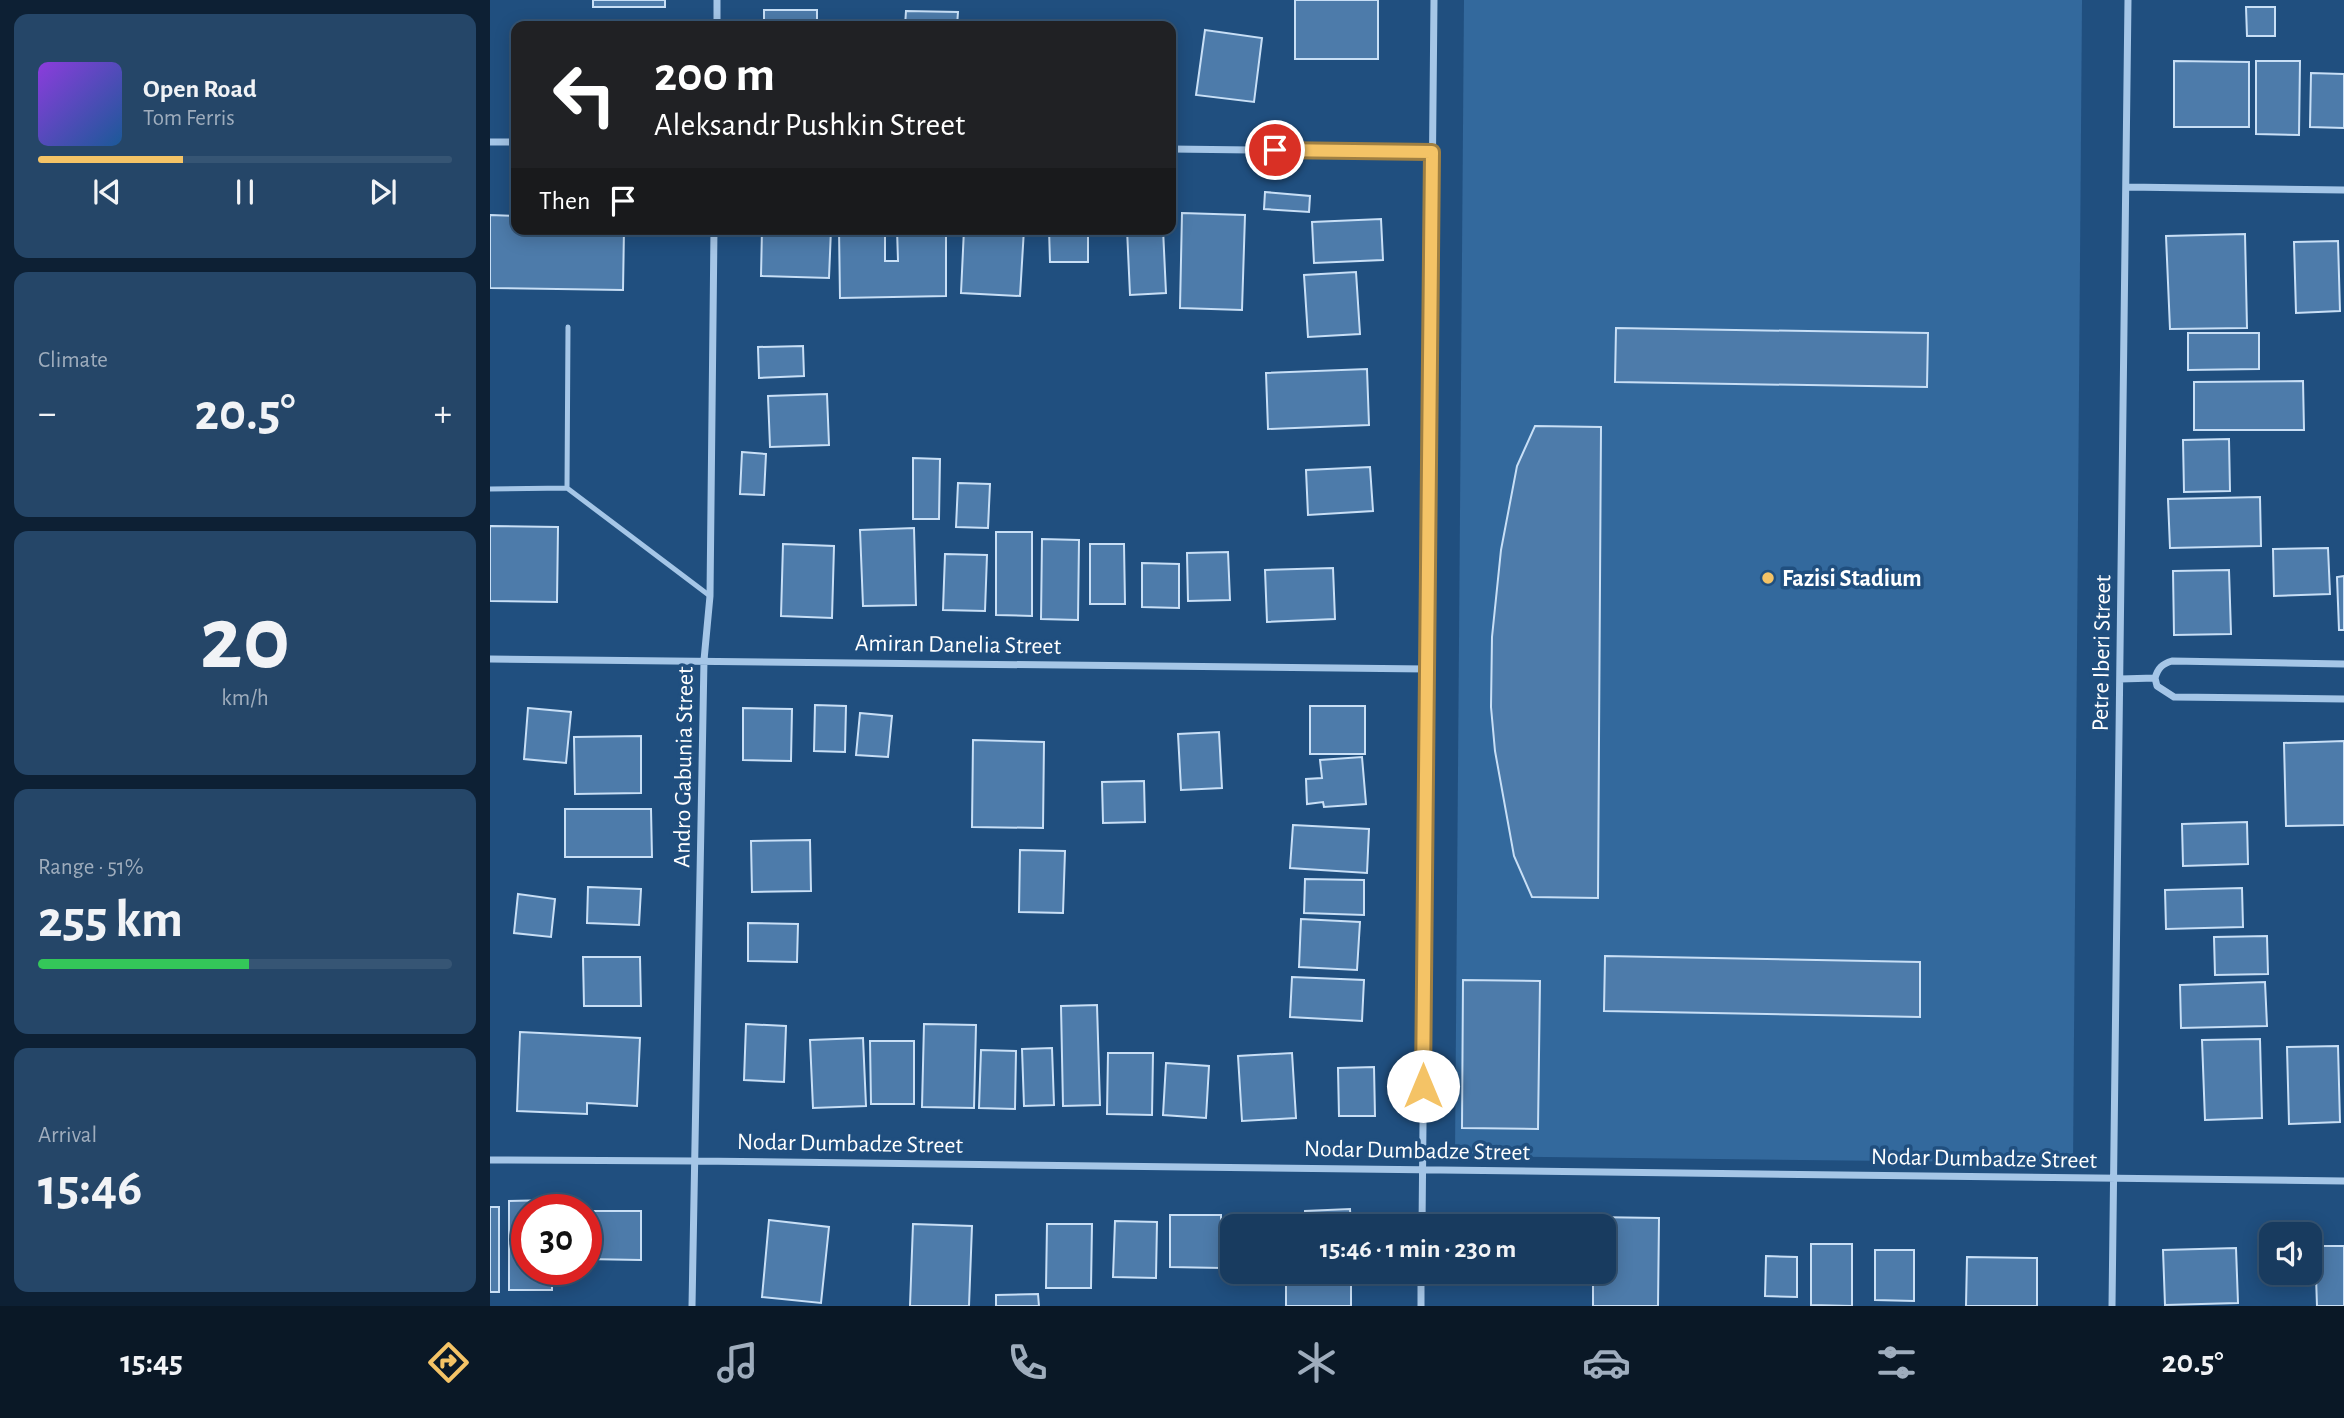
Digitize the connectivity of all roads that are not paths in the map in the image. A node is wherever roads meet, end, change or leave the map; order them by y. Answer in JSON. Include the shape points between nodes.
{"nodes":[{"id":1,"x":717,"y":0,"type":"edge"},
{"id":2,"x":1434,"y":0,"type":"edge"},
{"id":3,"x":2128,"y":0,"type":"edge"},
{"id":4,"x":717,"y":21,"type":"edge"},
{"id":5,"x":490,"y":142,"type":"edge"},
{"id":6,"x":511,"y":142,"type":"edge"},
{"id":7,"x":1176,"y":149,"type":"edge"},
{"id":8,"x":1432,"y":152,"type":"junction"},
{"id":9,"x":2126,"y":187,"type":"junction"},
{"id":10,"x":2344,"y":190,"type":"edge"},
{"id":11,"x":714,"y":235,"type":"edge"},
{"id":12,"x":568,"y":327,"type":"dead end"},
{"id":13,"x":567,"y":488,"type":"junction"},
{"id":14,"x":490,"y":489,"type":"edge"},
{"id":15,"x":710,"y":596,"type":"junction"},
{"id":16,"x":490,"y":659,"type":"edge"},
{"id":17,"x":704,"y":660,"type":"junction"},
{"id":18,"x":2344,"y":664,"type":"edge"},
{"id":19,"x":1426,"y":669,"type":"junction"},
{"id":20,"x":2155,"y":678,"type":"junction"},
{"id":21,"x":2120,"y":679,"type":"junction"},
{"id":22,"x":2344,"y":699,"type":"edge"},
{"id":23,"x":490,"y":1160,"type":"edge"},
{"id":24,"x":695,"y":1161,"type":"junction"},
{"id":25,"x":1423,"y":1169,"type":"junction"},
{"id":26,"x":2113,"y":1179,"type":"junction"},
{"id":27,"x":2344,"y":1181,"type":"edge"},
{"id":28,"x":1422,"y":1214,"type":"edge"},
{"id":29,"x":1421,"y":1284,"type":"edge"},
{"id":30,"x":692,"y":1306,"type":"edge"},
{"id":31,"x":1421,"y":1306,"type":"edge"},
{"id":32,"x":2112,"y":1306,"type":"edge"}],
"edges":[{"from":1,"to":4,"type":"street"},
{"from":2,"to":8,"type":"street"},
{"from":3,"to":9,"type":"street","name":"Petre Iberi Street"},
{"from":5,"to":6,"type":"street"},
{"from":7,"to":8,"type":"street"},
{"from":8,"to":19,"type":"street"},
{"from":9,"to":10,"type":"street"},
{"from":9,"to":21,"type":"street","name":"Petre Iberi Street"},
{"from":11,"to":15,"type":"street","name":"Andro Gabunia Street"},
{"from":12,"to":13,"type":"lane"},
{"from":13,"to":14,"type":"lane"},
{"from":13,"to":15,"type":"lane"},
{"from":15,"to":17,"type":"street","name":"Andro Gabunia Street"},
{"from":16,"to":17,"type":"street","name":"Amiran Danelia Street"},
{"from":17,"to":19,"type":"street","name":"Amiran Danelia Street"},
{"from":17,"to":24,"type":"street","name":"Andro Gabunia Street"},
{"from":18,"to":20,"type":"street","via":[[2172,661],[2157,670]]},
{"from":19,"to":25,"type":"street"},
{"from":20,"to":21,"type":"street"},
{"from":20,"to":22,"type":"street","via":[[2157,686],[2174,697]]},
{"from":21,"to":26,"type":"street","name":"Petre Iberi Street"},
{"from":23,"to":24,"type":"street","name":"Nodar Dumbadze Street"},
{"from":24,"to":25,"type":"street","name":"Nodar Dumbadze Street"},
{"from":24,"to":30,"type":"street","name":"Andro Gabunia Street"},
{"from":25,"to":26,"type":"street","name":"Nodar Dumbadze Street"},
{"from":25,"to":28,"type":"street"},
{"from":26,"to":27,"type":"street","name":"Nodar Dumbadze Street"},
{"from":26,"to":32,"type":"street","name":"Petre Iberi Street"},
{"from":29,"to":31,"type":"street"}]}
